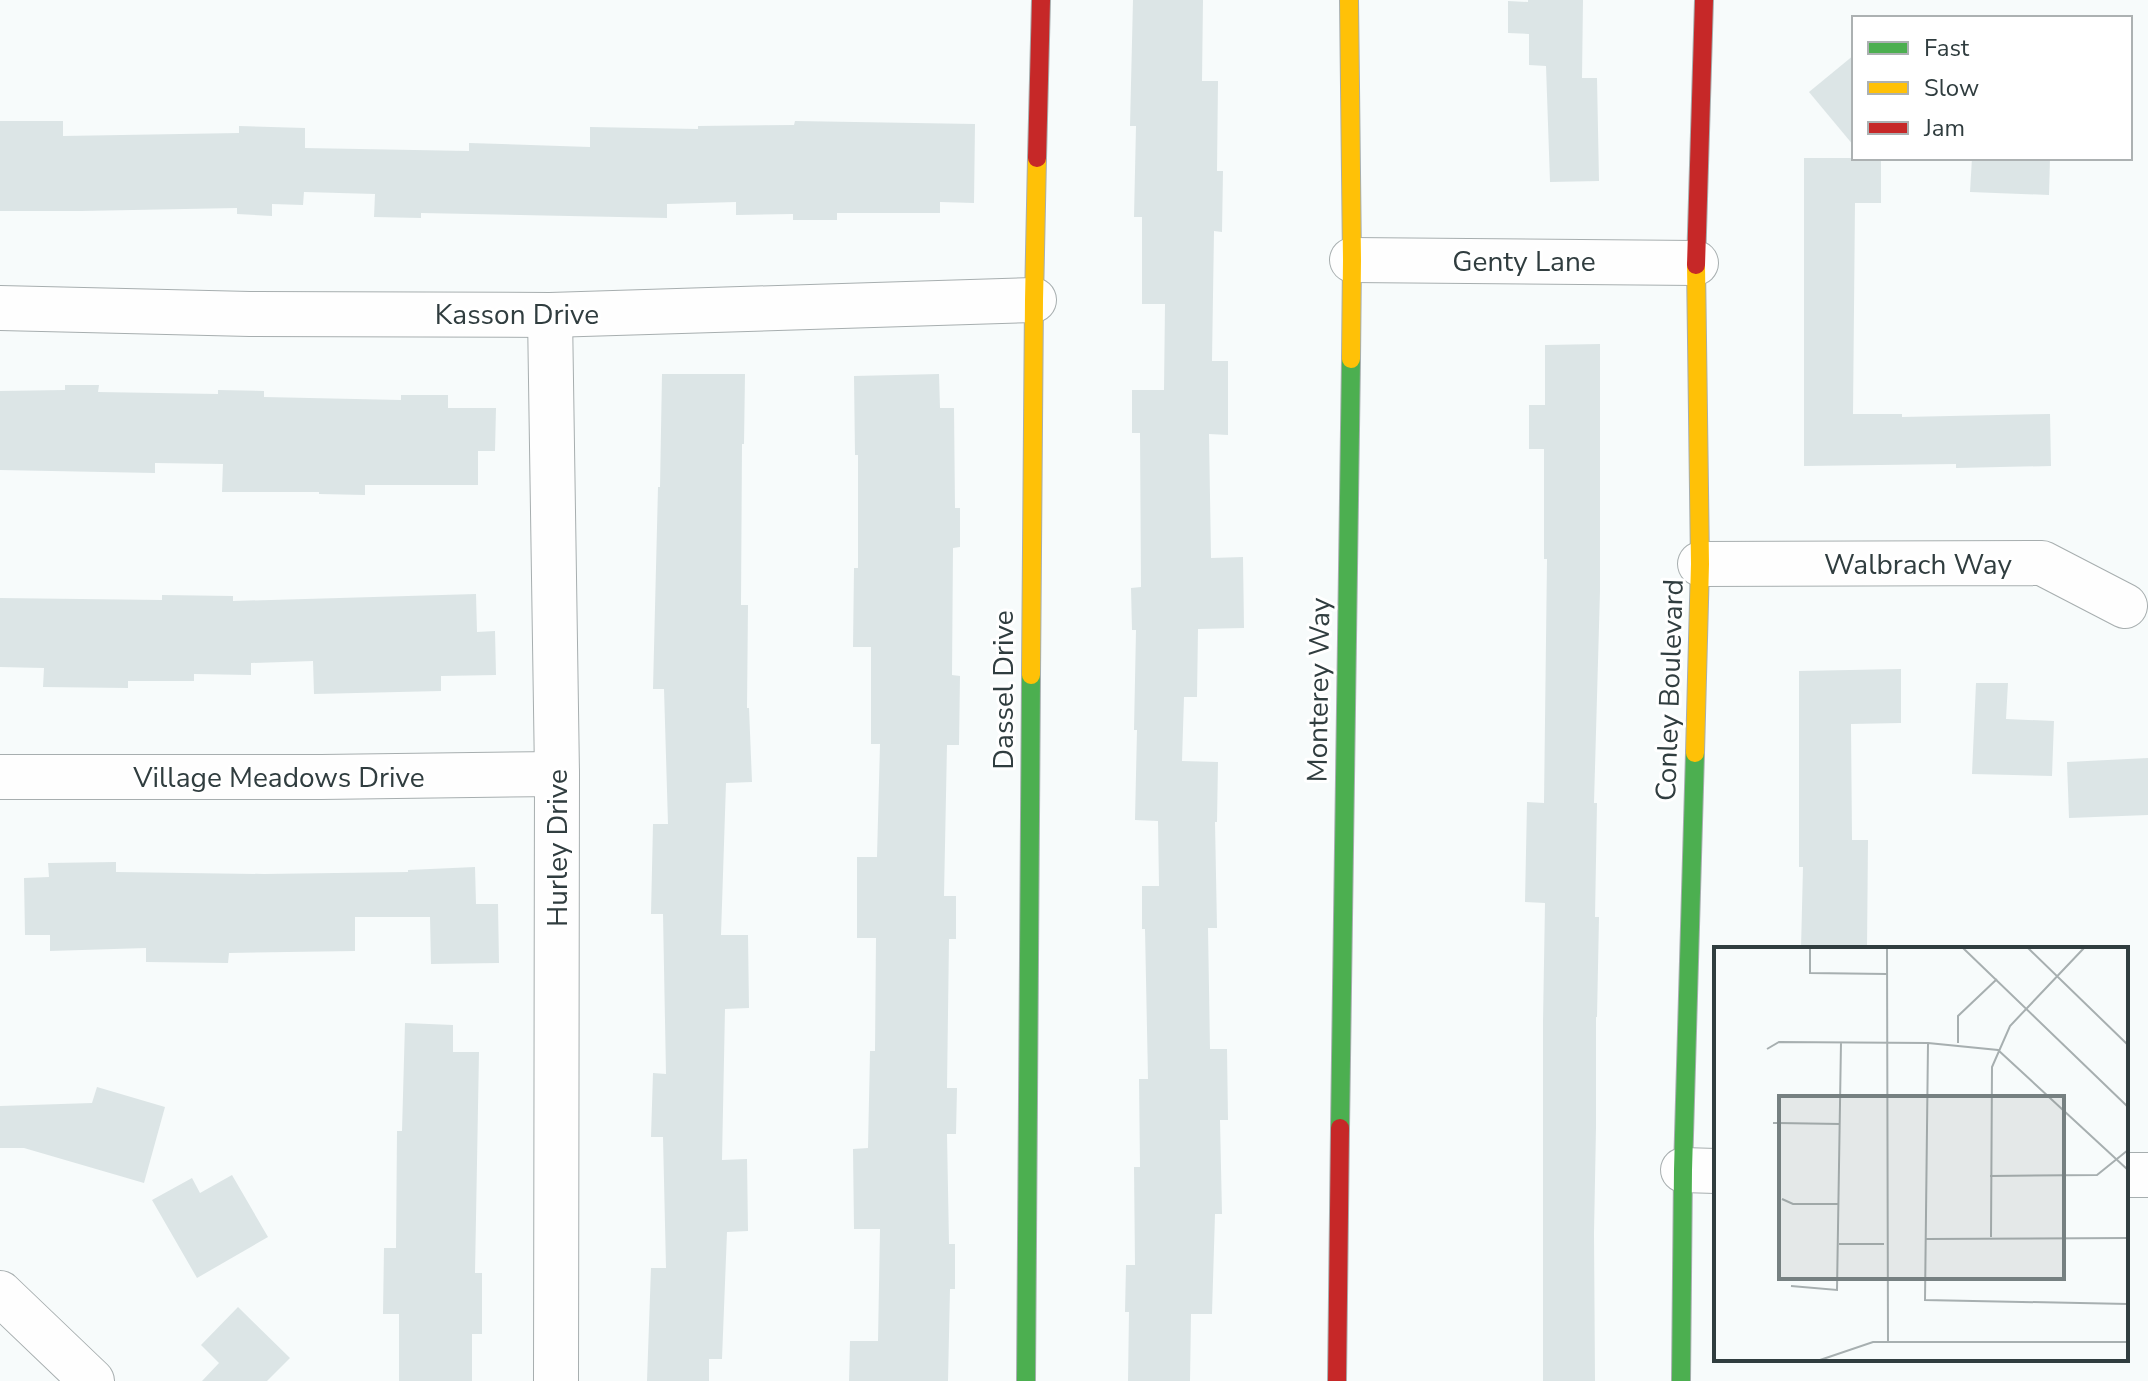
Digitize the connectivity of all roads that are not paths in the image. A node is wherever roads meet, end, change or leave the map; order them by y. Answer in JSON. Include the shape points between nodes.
{"nodes":[{"id":1,"x":1041,"y":0,"type":"edge"},
{"id":2,"x":1349,"y":0,"type":"edge"},
{"id":3,"x":1704,"y":0,"type":"edge"},
{"id":4,"x":1352,"y":260,"type":"junction"},
{"id":5,"x":1696,"y":263,"type":"junction"},
{"id":6,"x":1034,"y":300,"type":"junction"},
{"id":7,"x":0,"y":308,"type":"edge"},
{"id":8,"x":550,"y":315,"type":"junction"},
{"id":9,"x":1700,"y":564,"type":"junction"},
{"id":10,"x":2125,"y":606,"type":"dead end"},
{"id":11,"x":557,"y":774,"type":"junction"},
{"id":12,"x":0,"y":777,"type":"edge"},
{"id":13,"x":1700,"y":1170,"type":"edge"},
{"id":14,"x":0,"y":1293,"type":"edge"},
{"id":15,"x":92,"y":1381,"type":"edge"},
{"id":16,"x":556,"y":1381,"type":"edge"},
{"id":17,"x":1026,"y":1381,"type":"edge"},
{"id":18,"x":1337,"y":1381,"type":"edge"},
{"id":19,"x":1681,"y":1381,"type":"edge"}],
"edges":[{"from":1,"to":6,"type":"street","name":"Dassel Drive"},
{"from":2,"to":4,"type":"street","name":"Monterey Way"},
{"from":3,"to":5,"type":"street","name":"Conley Boulevard"},
{"from":4,"to":5,"type":"street","name":"Genty Lane"},
{"from":4,"to":18,"type":"street","name":"Monterey Way"},
{"from":5,"to":9,"type":"street","name":"Conley Boulevard"},
{"from":6,"to":8,"type":"street","name":"Kasson Drive"},
{"from":6,"to":17,"type":"street","name":"Dassel Drive"},
{"from":7,"to":8,"type":"street","name":"Kasson Drive"},
{"from":8,"to":11,"type":"street","name":"Hurley Drive"},
{"from":9,"to":10,"type":"street","name":"Walbrach Way","via":[[2042,563]]},
{"from":9,"to":13,"type":"street","name":"Conley Boulevard"},
{"from":11,"to":12,"type":"street","name":"Village Meadows Drive"},
{"from":11,"to":16,"type":"street","name":"Hurley Drive"},
{"from":13,"to":19,"type":"street","name":"Conley Boulevard"},
{"from":14,"to":15,"type":"street"}]}
